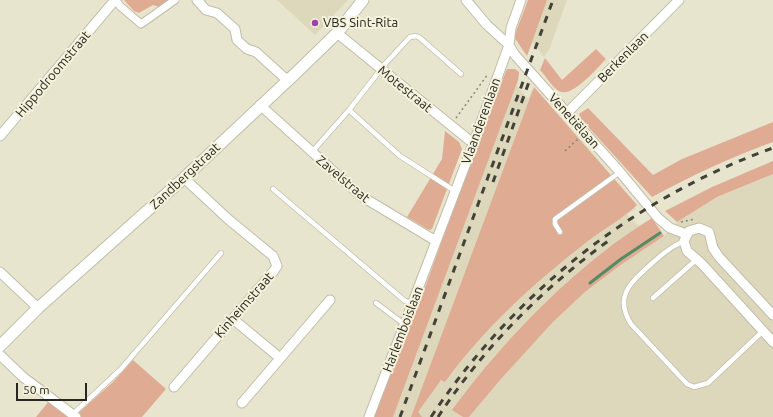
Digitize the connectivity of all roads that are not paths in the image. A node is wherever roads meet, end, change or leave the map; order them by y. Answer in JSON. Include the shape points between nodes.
{"nodes":[{"id":1,"x":116,"y":0,"type":"edge"},
{"id":2,"x":175,"y":0,"type":"edge"},
{"id":3,"x":196,"y":0,"type":"edge"},
{"id":4,"x":363,"y":0,"type":"edge"},
{"id":5,"x":466,"y":0,"type":"edge"},
{"id":6,"x":521,"y":0,"type":"edge"},
{"id":7,"x":679,"y":0,"type":"edge"},
{"id":8,"x":337,"y":33,"type":"junction"},
{"id":9,"x":509,"y":45,"type":"junction"},
{"id":10,"x":382,"y":70,"type":"junction"},
{"id":11,"x":461,"y":74,"type":"dead end"},
{"id":12,"x":287,"y":80,"type":"junction"},
{"id":13,"x":260,"y":105,"type":"junction"},
{"id":14,"x":350,"y":110,"type":"junction"},
{"id":15,"x":567,"y":113,"type":"junction"},
{"id":16,"x":0,"y":136,"type":"edge"},
{"id":17,"x":474,"y":142,"type":"junction"},
{"id":18,"x":312,"y":152,"type":"junction"},
{"id":19,"x":620,"y":172,"type":"junction"},
{"id":20,"x":184,"y":178,"type":"junction"},
{"id":21,"x":274,"y":189,"type":"dead end"},
{"id":22,"x":455,"y":191,"type":"junction"},
{"id":23,"x":560,"y":232,"type":"dead end"},
{"id":24,"x":685,"y":237,"type":"junction"},
{"id":25,"x":436,"y":241,"type":"junction"},
{"id":26,"x":221,"y":253,"type":"dead end"},
{"id":27,"x":697,"y":259,"type":"junction"},
{"id":28,"x":0,"y":272,"type":"edge"},
{"id":29,"x":653,"y":298,"type":"dead end"},
{"id":30,"x":330,"y":300,"type":"dead end"},
{"id":31,"x":376,"y":303,"type":"dead end"},
{"id":32,"x":413,"y":304,"type":"junction"},
{"id":33,"x":38,"y":308,"type":"junction"},
{"id":34,"x":773,"y":315,"type":"edge"},
{"id":35,"x":233,"y":319,"type":"junction"},
{"id":36,"x":404,"y":324,"type":"junction"},
{"id":37,"x":763,"y":331,"type":"junction"},
{"id":38,"x":773,"y":342,"type":"edge"},
{"id":39,"x":0,"y":346,"type":"edge"},
{"id":40,"x":0,"y":355,"type":"edge"},
{"id":41,"x":280,"y":358,"type":"junction"},
{"id":42,"x":174,"y":387,"type":"dead end"},
{"id":43,"x":242,"y":403,"type":"dead end"},
{"id":44,"x":74,"y":416,"type":"edge"},
{"id":45,"x":369,"y":417,"type":"edge"}],
"edges":[{"from":1,"to":2,"type":"street","via":[[141,24]]},
{"from":1,"to":16,"type":"street","name":"Hippodroomstraat"},
{"from":3,"to":12,"type":"street","via":[[206,10],[217,13],[235,29],[238,40],[247,49],[256,52]]},
{"from":4,"to":8,"type":"street","name":"Zandbergstraat"},
{"from":5,"to":9,"type":"street","name":"Venetiëlaan","via":[[488,26]]},
{"from":6,"to":9,"type":"street","name":"Vlaanderenlaan","via":[[511,28]]},
{"from":7,"to":15,"type":"street","name":"Berkenlaan"},
{"from":8,"to":10,"type":"street","name":"Motestraat"},
{"from":8,"to":12,"type":"street","name":"Zandbergstraat"},
{"from":9,"to":15,"type":"street","name":"Venetiëlaan"},
{"from":9,"to":17,"type":"street","name":"Vlaanderenlaan"},
{"from":10,"to":11,"type":"lane","via":[[407,39],[416,36]]},
{"from":10,"to":14,"type":"lane"},
{"from":10,"to":17,"type":"street","name":"Motestraat"},
{"from":12,"to":13,"type":"street","name":"Zandbergstraat"},
{"from":13,"to":18,"type":"street","name":"Zavelstraat"},
{"from":13,"to":20,"type":"street","name":"Zandbergstraat"},
{"from":14,"to":18,"type":"lane"},
{"from":14,"to":22,"type":"lane","via":[[400,156]]},
{"from":15,"to":19,"type":"street","name":"Venetiëlaan"},
{"from":17,"to":22,"type":"street","name":"Vlaanderenlaan"},
{"from":18,"to":25,"type":"street","name":"Zavelstraat","via":[[361,196]]},
{"from":19,"to":23,"type":"lane","via":[[555,219]]},
{"from":19,"to":24,"type":"street","name":"Venetiëlaan","via":[[658,218]]},
{"from":20,"to":33,"type":"street","name":"Zandbergstraat"},
{"from":20,"to":35,"type":"street","name":"Kinheimstraat","via":[[276,261],[275,270]]},
{"from":21,"to":32,"type":"lane","via":[[406,301]]},
{"from":22,"to":25,"type":"street","name":"Vlaanderenlaan"},
{"from":24,"to":27,"type":"street","via":[[687,252]]},
{"from":24,"to":34,"type":"street","via":[[692,230],[699,228],[709,232],[713,248],[719,257]]},
{"from":24,"to":37,"type":"lane","via":[[633,281],[624,296],[628,318],[691,387],[697,388],[706,384]]},
{"from":25,"to":32,"type":"street","name":"Harlemboislaan"},
{"from":26,"to":44,"type":"lane","via":[[121,369]]},
{"from":27,"to":29,"type":"lane"},
{"from":27,"to":37,"type":"street"},
{"from":28,"to":33,"type":"street"},
{"from":30,"to":41,"type":"street"},
{"from":31,"to":36,"type":"lane"},
{"from":32,"to":36,"type":"street","name":"Harlemboislaan"},
{"from":33,"to":39,"type":"street","name":"Zandbergstraat"},
{"from":35,"to":41,"type":"street"},
{"from":35,"to":42,"type":"street","name":"Kinheimstraat"},
{"from":36,"to":45,"type":"street","name":"Harlemboislaan"},
{"from":37,"to":38,"type":"street"},
{"from":40,"to":44,"type":"street","via":[[23,377]]},
{"from":41,"to":43,"type":"street"}]}
